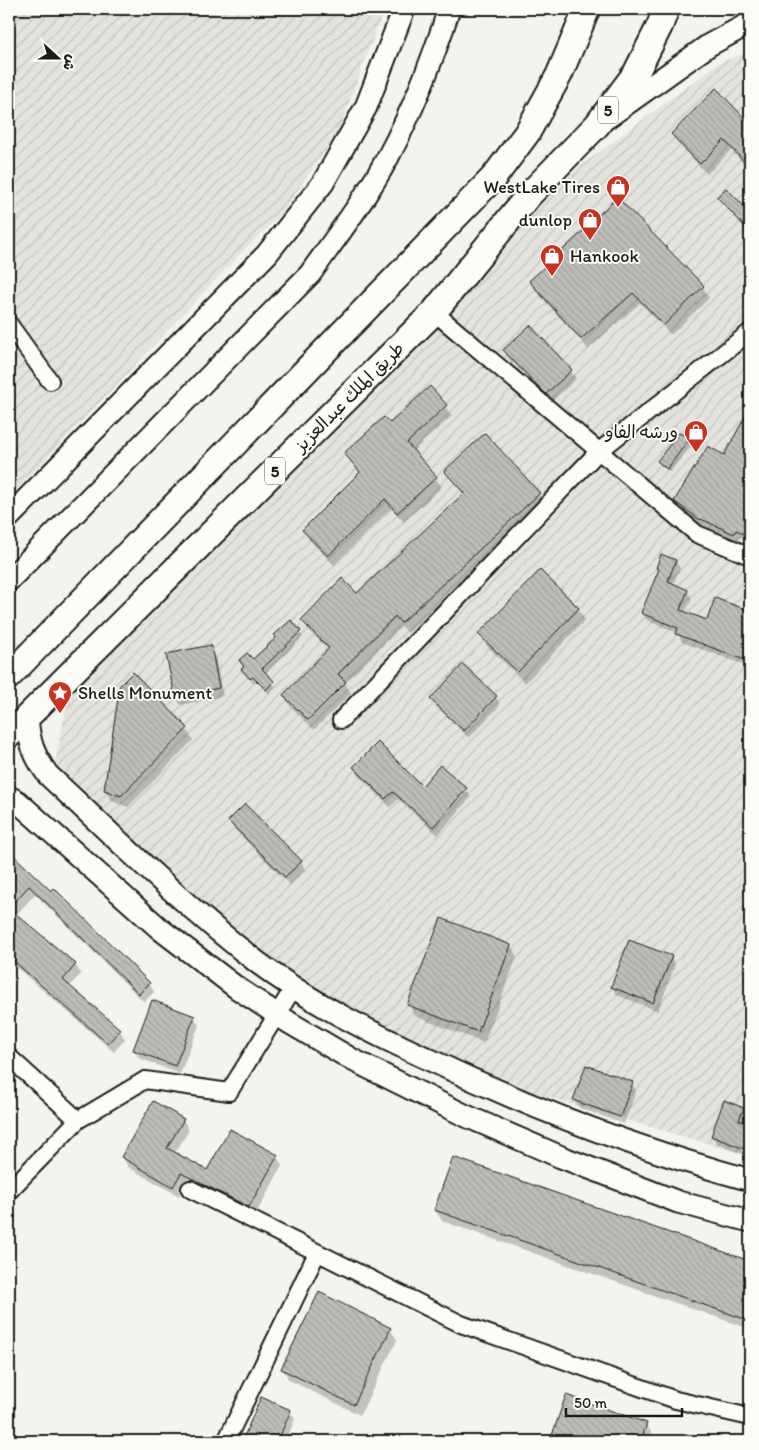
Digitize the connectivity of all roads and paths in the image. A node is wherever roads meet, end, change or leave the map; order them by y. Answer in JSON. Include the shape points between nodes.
{"nodes":[{"id":1,"x":404,"y":9,"type":"edge"},
{"id":2,"x":449,"y":9,"type":"edge"},
{"id":3,"x":587,"y":9,"type":"edge"},
{"id":4,"x":666,"y":9,"type":"edge"},
{"id":5,"x":750,"y":23,"type":"edge"},
{"id":6,"x":597,"y":125,"type":"junction"},
{"id":7,"x":434,"y":312,"type":"junction"},
{"id":8,"x":9,"y":324,"type":"edge"},
{"id":9,"x":746,"y":340,"type":"edge"},
{"id":10,"x":50,"y":380,"type":"dead end"},
{"id":11,"x":598,"y":452,"type":"junction"},
{"id":12,"x":9,"y":517,"type":"edge"},
{"id":13,"x":750,"y":556,"type":"edge"},
{"id":14,"x":9,"y":580,"type":"edge"},
{"id":15,"x":9,"y":676,"type":"edge"},
{"id":16,"x":27,"y":717,"type":"junction"},
{"id":17,"x":341,"y":720,"type":"dead end"},
{"id":18,"x":9,"y":735,"type":"edge"},
{"id":19,"x":9,"y":797,"type":"edge"},
{"id":20,"x":294,"y":987,"type":"junction"},
{"id":21,"x":277,"y":1014,"type":"junction"},
{"id":22,"x":9,"y":1057,"type":"edge"},
{"id":23,"x":78,"y":1120,"type":"junction"},
{"id":24,"x":750,"y":1180,"type":"edge"},
{"id":25,"x":190,"y":1190,"type":"dead end"},
{"id":26,"x":9,"y":1191,"type":"edge"},
{"id":27,"x":750,"y":1221,"type":"edge"},
{"id":28,"x":317,"y":1253,"type":"junction"},
{"id":29,"x":750,"y":1417,"type":"edge"},
{"id":30,"x":226,"y":1441,"type":"edge"}],
"edges":[{"from":1,"to":12,"type":"main road","via":[[366,107],[324,182],[267,254]]},
{"from":2,"to":14,"type":"main road","via":[[436,50],[388,157],[310,274]]},
{"from":3,"to":15,"type":"highway","via":[[559,75],[527,133],[494,177]]},
{"from":4,"to":6,"type":"highway","number":"5","via":[[636,74]]},
{"from":5,"to":6,"type":"main road","via":[[709,45]]},
{"from":6,"to":7,"type":"highway","number":"5","via":[[528,196]]},
{"from":7,"to":11,"type":"street"},
{"from":7,"to":16,"type":"highway","name":"طريق الملك عبدالعزيز","number":"5"},
{"from":8,"to":10,"type":"street"},
{"from":9,"to":11,"type":"street"},
{"from":11,"to":13,"type":"street","via":[[697,534]]},
{"from":11,"to":17,"type":"street"},
{"from":16,"to":18,"type":"highway","name":"طريق الملك عبدالعزيز","number":"5"},
{"from":16,"to":20,"type":"main road","via":[[35,757],[48,775],[183,900],[258,963]]},
{"from":19,"to":21,"type":"main road","via":[[160,929]]},
{"from":20,"to":21,"type":"street"},
{"from":20,"to":24,"type":"main road","via":[[367,1030],[478,1083],[582,1126],[691,1164]]},
{"from":21,"to":23,"type":"street","via":[[229,1092],[146,1080]]},
{"from":21,"to":27,"type":"main road","via":[[354,1060],[561,1157],[678,1202]]},
{"from":22,"to":23,"type":"street"},
{"from":23,"to":26,"type":"street"},
{"from":25,"to":28,"type":"street"},
{"from":28,"to":29,"type":"street","via":[[461,1324],[676,1400]]},
{"from":28,"to":30,"type":"street"}]}
